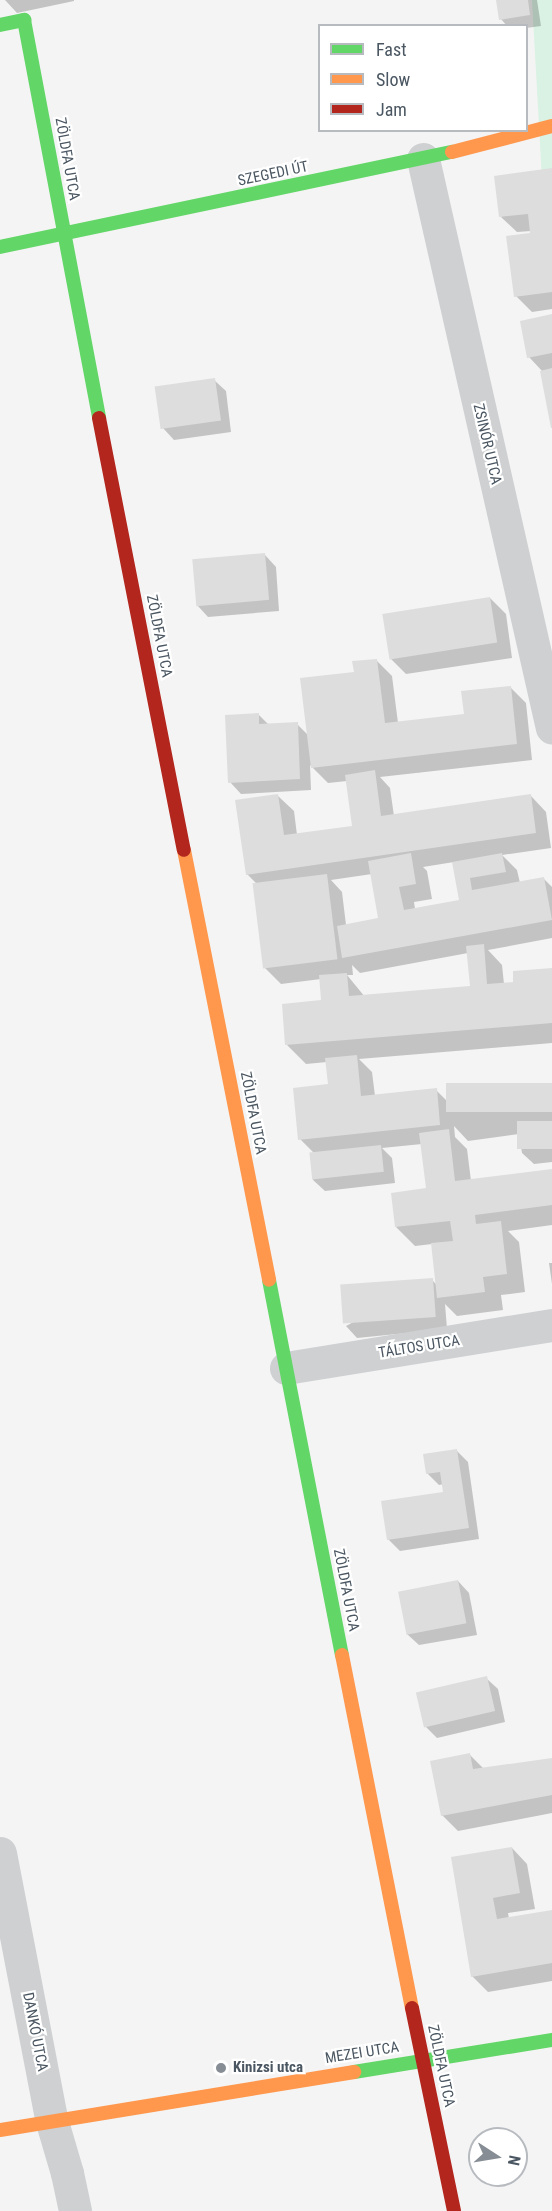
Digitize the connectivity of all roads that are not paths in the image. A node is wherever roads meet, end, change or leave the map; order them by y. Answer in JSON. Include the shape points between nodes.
{"nodes":[{"id":1,"x":0,"y":25,"type":"edge"},
{"id":2,"x":552,"y":126,"type":"edge"},
{"id":3,"x":423,"y":159,"type":"junction"},
{"id":4,"x":63,"y":234,"type":"junction"},
{"id":5,"x":0,"y":246,"type":"edge"},
{"id":6,"x":552,"y":728,"type":"edge"},
{"id":7,"x":552,"y":1325,"type":"edge"},
{"id":8,"x":286,"y":1368,"type":"junction"},
{"id":9,"x":0,"y":1853,"type":"edge"},
{"id":10,"x":552,"y":2040,"type":"edge"},
{"id":11,"x":422,"y":2060,"type":"junction"},
{"id":12,"x":52,"y":2122,"type":"junction"},
{"id":13,"x":0,"y":2130,"type":"edge"},
{"id":14,"x":75,"y":2211,"type":"edge"},
{"id":15,"x":454,"y":2211,"type":"edge"}],
"edges":[{"from":1,"to":4,"type":"street","name":"ZÖLDFA UTCA","via":[[24,20]]},
{"from":2,"to":3,"type":"street","name":"SZEGEDI ÚT"},
{"from":3,"to":4,"type":"street","name":"SZEGEDI ÚT"},
{"from":3,"to":6,"type":"street","name":"ZSINÓR UTCA"},
{"from":4,"to":5,"type":"street","name":"SZEGEDI ÚT"},
{"from":4,"to":8,"type":"street","name":"ZÖLDFA UTCA"},
{"from":7,"to":8,"type":"street","name":"TÁLTOS UTCA"},
{"from":8,"to":11,"type":"street","name":"ZÖLDFA UTCA"},
{"from":9,"to":12,"type":"street","name":"DANKÓ UTCA"},
{"from":10,"to":11,"type":"street","name":"MEZEI UTCA"},
{"from":11,"to":12,"type":"street","name":"MEZEI UTCA"},
{"from":11,"to":15,"type":"street","name":"ZÖLDFA UTCA"},
{"from":12,"to":13,"type":"street","name":"MEZEI UTCA"},
{"from":12,"to":14,"type":"street","name":"DANKÓ UTCA"}]}
